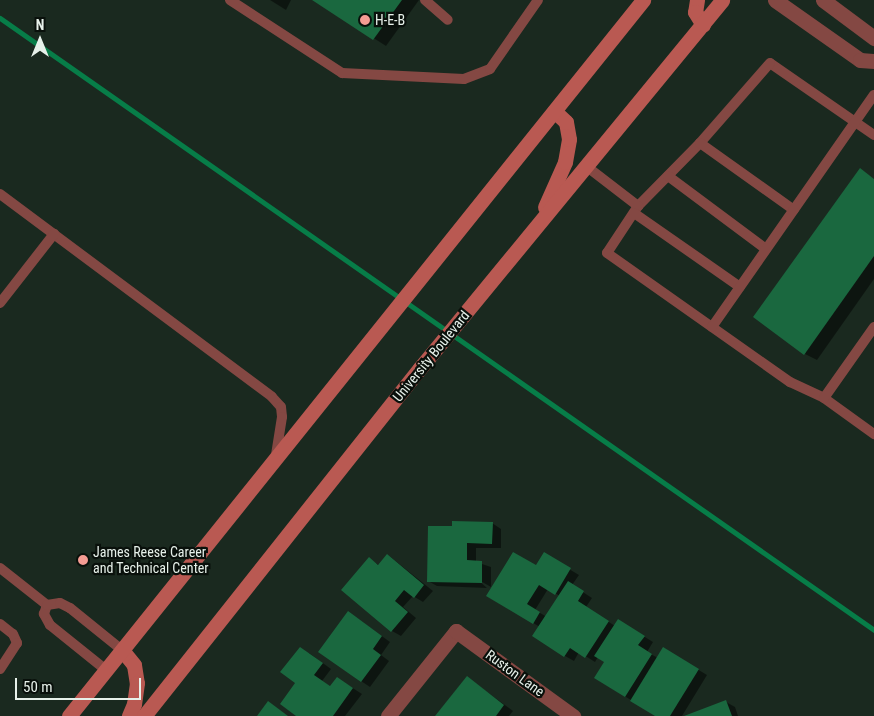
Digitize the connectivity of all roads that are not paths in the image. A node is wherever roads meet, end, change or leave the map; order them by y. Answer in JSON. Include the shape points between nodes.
{"nodes":[{"id":1,"x":230,"y":0,"type":"edge"},
{"id":2,"x":425,"y":0,"type":"edge"},
{"id":3,"x":538,"y":0,"type":"edge"},
{"id":4,"x":643,"y":0,"type":"edge"},
{"id":5,"x":697,"y":0,"type":"edge"},
{"id":6,"x":722,"y":0,"type":"edge"},
{"id":7,"x":776,"y":0,"type":"edge"},
{"id":8,"x":823,"y":0,"type":"edge"},
{"id":9,"x":448,"y":20,"type":"dead end"},
{"id":10,"x":703,"y":25,"type":"junction"},
{"id":11,"x":874,"y":38,"type":"edge"},
{"id":12,"x":874,"y":61,"type":"edge"},
{"id":13,"x":874,"y":95,"type":"edge"},
{"id":14,"x":554,"y":111,"type":"junction"},
{"id":15,"x":855,"y":122,"type":"junction"},
{"id":16,"x":874,"y":135,"type":"edge"},
{"id":17,"x":700,"y":143,"type":"junction"},
{"id":18,"x":586,"y":166,"type":"junction"},
{"id":19,"x":668,"y":176,"type":"junction"},
{"id":20,"x":0,"y":194,"type":"edge"},
{"id":21,"x":636,"y":209,"type":"junction"},
{"id":22,"x":794,"y":210,"type":"junction"},
{"id":23,"x":537,"y":224,"type":"junction"},
{"id":24,"x":54,"y":234,"type":"junction"},
{"id":25,"x":766,"y":249,"type":"junction"},
{"id":26,"x":740,"y":287,"type":"junction"},
{"id":27,"x":0,"y":303,"type":"edge"},
{"id":28,"x":712,"y":327,"type":"junction"},
{"id":29,"x":874,"y":327,"type":"edge"},
{"id":30,"x":824,"y":398,"type":"junction"},
{"id":31,"x":874,"y":434,"type":"edge"},
{"id":32,"x":275,"y":460,"type":"junction"},
{"id":33,"x":0,"y":568,"type":"edge"},
{"id":34,"x":47,"y":605,"type":"junction"},
{"id":35,"x":0,"y":624,"type":"edge"},
{"id":36,"x":122,"y":650,"type":"junction"},
{"id":37,"x":0,"y":669,"type":"edge"},
{"id":38,"x":106,"y":670,"type":"junction"},
{"id":39,"x":69,"y":716,"type":"edge"},
{"id":40,"x":128,"y":716,"type":"edge"},
{"id":41,"x":144,"y":716,"type":"edge"},
{"id":42,"x":388,"y":716,"type":"edge"},
{"id":43,"x":573,"y":716,"type":"edge"}],
"edges":[{"from":1,"to":3,"type":"lane","via":[[342,73],[464,79],[490,69]]},
{"from":2,"to":9,"type":"lane"},
{"from":4,"to":14,"type":"main road"},
{"from":5,"to":10,"type":"main road","via":[[695,12]]},
{"from":6,"to":10,"type":"main road","name":"University Boulevard"},
{"from":7,"to":12,"type":"street","via":[[860,60]]},
{"from":8,"to":11,"type":"street"},
{"from":10,"to":18,"type":"main road","name":"University Boulevard"},
{"from":13,"to":15,"type":"lane"},
{"from":14,"to":23,"type":"main road","via":[[566,122],[569,139],[565,162]]},
{"from":14,"to":32,"type":"main road"},
{"from":15,"to":16,"type":"lane"},
{"from":15,"to":17,"type":"lane","via":[[770,63]]},
{"from":15,"to":22,"type":"lane"},
{"from":17,"to":19,"type":"lane"},
{"from":17,"to":22,"type":"lane"},
{"from":18,"to":21,"type":"lane"},
{"from":18,"to":23,"type":"main road","name":"University Boulevard"},
{"from":19,"to":21,"type":"lane"},
{"from":19,"to":25,"type":"lane"},
{"from":20,"to":24,"type":"lane"},
{"from":21,"to":26,"type":"lane"},
{"from":21,"to":28,"type":"lane","via":[[608,253]]},
{"from":22,"to":25,"type":"lane"},
{"from":23,"to":41,"type":"main road","name":"University Boulevard"},
{"from":24,"to":27,"type":"lane"},
{"from":24,"to":32,"type":"lane","via":[[241,373],[281,407]]},
{"from":25,"to":26,"type":"lane"},
{"from":26,"to":28,"type":"lane"},
{"from":28,"to":30,"type":"lane","via":[[790,382]]},
{"from":29,"to":30,"type":"lane"},
{"from":30,"to":31,"type":"lane"},
{"from":32,"to":36,"type":"main road"},
{"from":33,"to":34,"type":"lane"},
{"from":34,"to":36,"type":"lane","via":[[60,603],[70,608]]},
{"from":34,"to":38,"type":"lane","via":[[44,614],[50,626]]},
{"from":35,"to":37,"type":"lane","via":[[13,634],[17,643]]},
{"from":36,"to":38,"type":"main road"},
{"from":36,"to":40,"type":"main road","via":[[134,665],[137,683],[134,704]]},
{"from":38,"to":39,"type":"main road"},
{"from":42,"to":43,"type":"street","name":"Ruston Lane","via":[[456,630]]}]}
